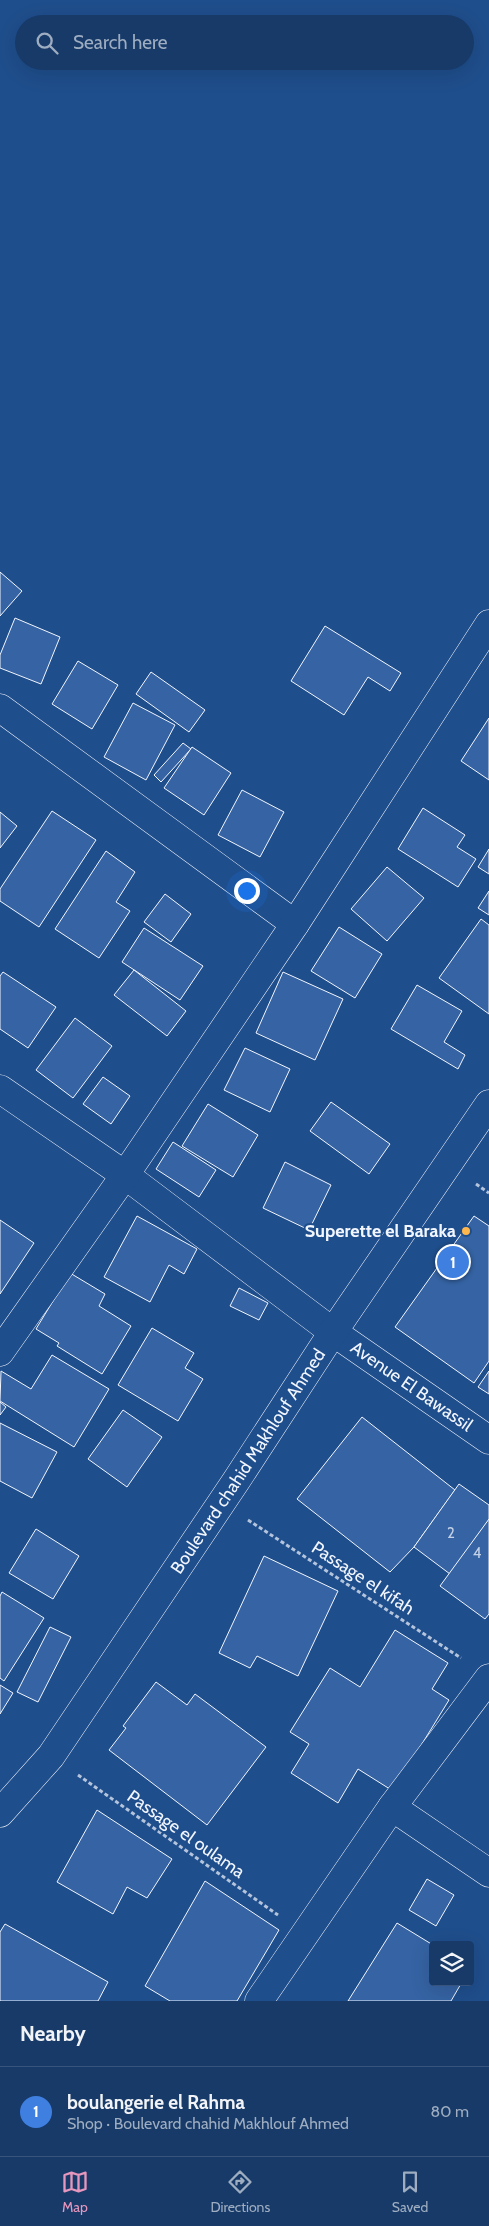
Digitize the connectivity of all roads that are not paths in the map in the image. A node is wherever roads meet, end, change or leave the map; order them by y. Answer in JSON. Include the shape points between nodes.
{"nodes":[{"id":1,"x":489,"y":624,"type":"edge"},
{"id":2,"x":0,"y":708,"type":"edge"},
{"id":3,"x":295,"y":924,"type":"junction"},
{"id":4,"x":0,"y":1089,"type":"edge"},
{"id":5,"x":489,"y":1104,"type":"edge"},
{"id":6,"x":125,"y":1175,"type":"junction"},
{"id":7,"x":333,"y":1332,"type":"junction"},
{"id":8,"x":0,"y":1352,"type":"edge"},
{"id":9,"x":489,"y":1440,"type":"edge"},
{"id":10,"x":489,"y":1678,"type":"edge"},
{"id":11,"x":392,"y":1807,"type":"junction"},
{"id":12,"x":0,"y":1813,"type":"edge"},
{"id":13,"x":489,"y":1873,"type":"edge"},
{"id":14,"x":259,"y":2001,"type":"edge"}],
"edges":[{"from":1,"to":3,"type":"street"},
{"from":2,"to":3,"type":"street"},
{"from":3,"to":6,"type":"street"},
{"from":4,"to":6,"type":"street","name":"Avenue El Bawassil"},
{"from":5,"to":7,"type":"street","name":"Boulevard chahid Makhlouf Ahmed"},
{"from":6,"to":7,"type":"street","name":"Avenue El Bawassil"},
{"from":6,"to":8,"type":"street"},
{"from":7,"to":9,"type":"street","name":"Avenue El Bawassil"},
{"from":7,"to":12,"type":"street","name":"Boulevard chahid Makhlouf Ahmed","via":[[51,1756]]},
{"from":10,"to":11,"type":"street"},
{"from":11,"to":13,"type":"street"},
{"from":11,"to":14,"type":"street"}]}
